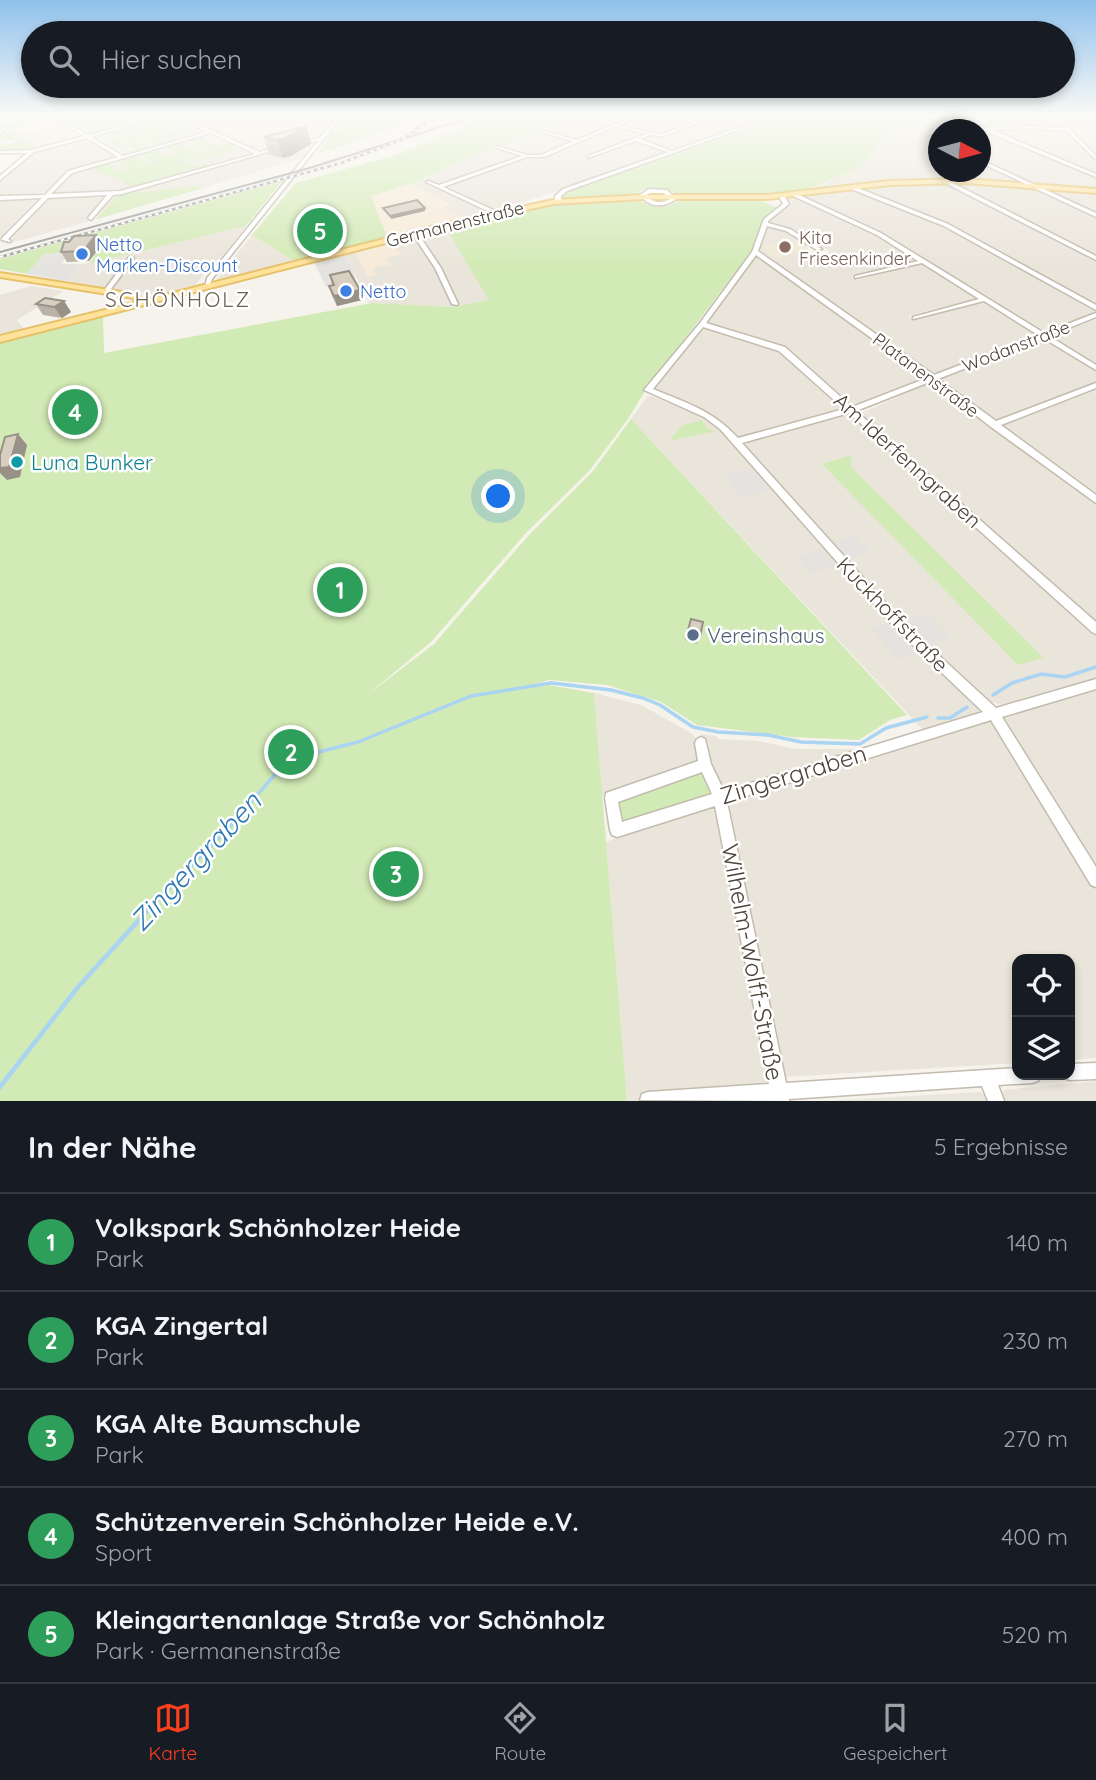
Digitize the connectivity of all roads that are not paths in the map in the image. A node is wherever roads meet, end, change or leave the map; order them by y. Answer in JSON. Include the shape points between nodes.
{"nodes":[{"id":1,"x":14,"y":166,"type":"edge"},
{"id":2,"x":89,"y":166,"type":"edge"},
{"id":3,"x":214,"y":166,"type":"edge"},
{"id":4,"x":300,"y":166,"type":"edge"},
{"id":5,"x":497,"y":166,"type":"edge"},
{"id":6,"x":632,"y":166,"type":"edge"},
{"id":7,"x":993,"y":166,"type":"edge"},
{"id":8,"x":1073,"y":166,"type":"edge"},
{"id":9,"x":1096,"y":176,"type":"edge"},
{"id":10,"x":0,"y":179,"type":"edge"},
{"id":11,"x":428,"y":182,"type":"dead end"},
{"id":12,"x":928,"y":182,"type":"edge"},
{"id":13,"x":947,"y":182,"type":"edge"},
{"id":14,"x":963,"y":182,"type":"edge"},
{"id":15,"x":1035,"y":186,"type":"junction"},
{"id":16,"x":439,"y":187,"type":"junction"},
{"id":17,"x":853,"y":188,"type":"junction"},
{"id":18,"x":1093,"y":191,"type":"edge"},
{"id":19,"x":111,"y":194,"type":"junction"},
{"id":20,"x":795,"y":195,"type":"junction"},
{"id":21,"x":45,"y":196,"type":"junction"},
{"id":22,"x":782,"y":196,"type":"junction"},
{"id":23,"x":0,"y":198,"type":"edge"},
{"id":24,"x":558,"y":201,"type":"junction"},
{"id":25,"x":496,"y":213,"type":"junction"},
{"id":26,"x":1096,"y":215,"type":"edge"},
{"id":27,"x":91,"y":218,"type":"dead end"},
{"id":28,"x":764,"y":224,"type":"junction"},
{"id":29,"x":415,"y":233,"type":"junction"},
{"id":30,"x":8,"y":241,"type":"dead end"},
{"id":31,"x":820,"y":250,"type":"dead end"},
{"id":32,"x":755,"y":251,"type":"junction"},
{"id":33,"x":131,"y":258,"type":"dead end"},
{"id":34,"x":1096,"y":258,"type":"edge"},
{"id":35,"x":923,"y":261,"type":"junction"},
{"id":36,"x":0,"y":275,"type":"edge"},
{"id":37,"x":857,"y":277,"type":"dead end"},
{"id":38,"x":207,"y":286,"type":"junction"},
{"id":39,"x":106,"y":292,"type":"junction"},
{"id":40,"x":985,"y":299,"type":"junction"},
{"id":41,"x":135,"y":300,"type":"junction"},
{"id":42,"x":455,"y":304,"type":"dead end"},
{"id":43,"x":1096,"y":308,"type":"edge"},
{"id":44,"x":1096,"y":315,"type":"edge"},
{"id":45,"x":915,"y":318,"type":"dead end"},
{"id":46,"x":702,"y":324,"type":"junction"},
{"id":47,"x":1042,"y":335,"type":"junction"},
{"id":48,"x":0,"y":339,"type":"edge"},
{"id":49,"x":1096,"y":368,"type":"edge"},
{"id":50,"x":932,"y":378,"type":"junction"},
{"id":51,"x":1096,"y":385,"type":"edge"},
{"id":52,"x":852,"y":409,"type":"junction"},
{"id":53,"x":994,"y":425,"type":"junction"},
{"id":54,"x":737,"y":441,"type":"junction"},
{"id":55,"x":1096,"y":500,"type":"edge"},
{"id":56,"x":1096,"y":629,"type":"edge"},
{"id":57,"x":1096,"y":684,"type":"edge"},
{"id":58,"x":994,"y":714,"type":"junction"},
{"id":59,"x":701,"y":743,"type":"dead end"},
{"id":60,"x":705,"y":765,"type":"junction"},
{"id":61,"x":720,"y":797,"type":"junction"},
{"id":62,"x":1096,"y":880,"type":"edge"},
{"id":63,"x":1096,"y":1071,"type":"edge"},
{"id":64,"x":1075,"y":1072,"type":"edge"},
{"id":65,"x":1012,"y":1076,"type":"edge"},
{"id":66,"x":987,"y":1078,"type":"junction"},
{"id":67,"x":780,"y":1096,"type":"edge"},
{"id":68,"x":648,"y":1100,"type":"edge"},
{"id":69,"x":996,"y":1101,"type":"edge"}],
"edges":[{"from":1,"to":10,"type":"street"},
{"from":2,"to":21,"type":"street","via":[[70,172]]},
{"from":3,"to":19,"type":"street"},
{"from":4,"to":38,"type":"street"},
{"from":5,"to":16,"type":"street"},
{"from":6,"to":24,"type":"street","via":[[565,190]]},
{"from":7,"to":15,"type":"street"},
{"from":8,"to":9,"type":"street"},
{"from":11,"to":16,"type":"street"},
{"from":12,"to":17,"type":"main road","name":"Germanenstraße"},
{"from":13,"to":34,"type":"street"},
{"from":14,"to":15,"type":"main road","name":"Germanenstraße"},
{"from":15,"to":18,"type":"main road","name":"Germanenstraße"},
{"from":15,"to":26,"type":"street"},
{"from":16,"to":25,"type":"street"},
{"from":17,"to":20,"type":"main road","name":"Germanenstraße"},
{"from":17,"to":43,"type":"street","via":[[946,225]]},
{"from":19,"to":21,"type":"street"},
{"from":19,"to":27,"type":"street"},
{"from":20,"to":22,"type":"main road","name":"Germanenstraße"},
{"from":20,"to":35,"type":"street","via":[[879,234]]},
{"from":21,"to":23,"type":"street"},
{"from":21,"to":30,"type":"street","via":[[4,239]]},
{"from":22,"to":24,"type":"main road","name":"Germanenstraße"},
{"from":22,"to":28,"type":"street","via":[[786,204]]},
{"from":24,"to":25,"type":"main road","name":"Germanenstraße"},
{"from":25,"to":29,"type":"main road","name":"Germanenstraße"},
{"from":28,"to":31,"type":"street","via":[[788,230]]},
{"from":28,"to":32,"type":"street"},
{"from":29,"to":38,"type":"main road","name":"Germanenstraße"},
{"from":29,"to":42,"type":"street"},
{"from":32,"to":46,"type":"street"},
{"from":32,"to":50,"type":"street","name":"Platanenstraße"},
{"from":33,"to":39,"type":"street"},
{"from":35,"to":37,"type":"street"},
{"from":35,"to":40,"type":"street"},
{"from":36,"to":39,"type":"main road"},
{"from":38,"to":41,"type":"main road","name":"Germanenstraße"},
{"from":39,"to":41,"type":"main road"},
{"from":40,"to":45,"type":"street"},
{"from":40,"to":47,"type":"street"},
{"from":41,"to":48,"type":"main road","name":"Germanenstraße"},
{"from":44,"to":47,"type":"street","name":"Wodanstraße"},
{"from":46,"to":52,"type":"street","name":"Am Iderfenngraben","via":[[777,346]]},
{"from":46,"to":54,"type":"street","name":"Kuckhoffstraße","via":[[648,390],[713,419]]},
{"from":47,"to":49,"type":"street"},
{"from":47,"to":50,"type":"street","name":"Wodanstraße"},
{"from":50,"to":52,"type":"street","name":"Wodanstraße"},
{"from":50,"to":53,"type":"street","name":"Platanenstraße"},
{"from":51,"to":53,"type":"street"},
{"from":52,"to":54,"type":"street","name":"Wodanstraße"},
{"from":52,"to":56,"type":"street","name":"Am Iderfenngraben"},
{"from":53,"to":55,"type":"street","name":"Platanenstraße"},
{"from":54,"to":58,"type":"street","name":"Kuckhoffstraße","via":[[902,628]]},
{"from":57,"to":58,"type":"street","name":"Zingergraben"},
{"from":58,"to":61,"type":"street","name":"Zingergraben"},
{"from":58,"to":62,"type":"street","name":"Kuckhoffstraße"},
{"from":59,"to":60,"type":"street","name":"Wilhelm-Wolff-Straße"},
{"from":60,"to":61,"type":"street","name":"Wilhelm-Wolff-Straße"},
{"from":60,"to":61,"type":"street","name":"Zingergraben","via":[[611,798],[617,830]]},
{"from":61,"to":67,"type":"street","name":"Wilhelm-Wolff-Straße"},
{"from":63,"to":64,"type":"street"},
{"from":65,"to":66,"type":"street"},
{"from":66,"to":67,"type":"street"},
{"from":66,"to":69,"type":"street"},
{"from":67,"to":68,"type":"street"}]}
